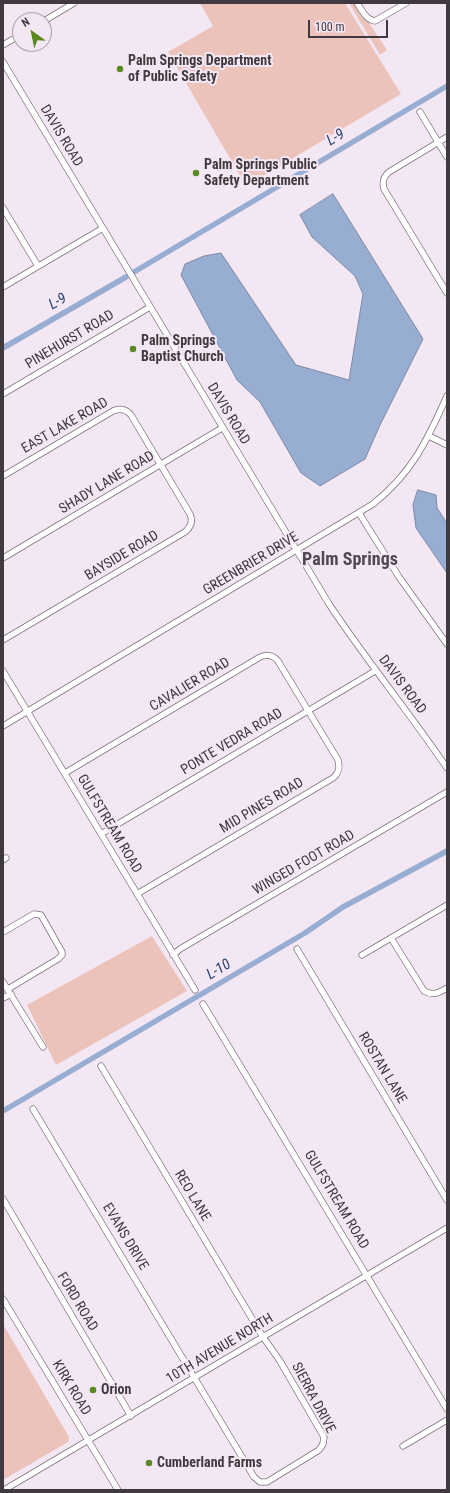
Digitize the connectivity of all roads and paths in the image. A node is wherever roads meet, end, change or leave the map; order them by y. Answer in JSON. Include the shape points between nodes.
{"nodes":[{"id":1,"x":74,"y":3,"type":"edge"},
{"id":2,"x":358,"y":3,"type":"edge"},
{"id":3,"x":406,"y":3,"type":"edge"},
{"id":4,"x":52,"y":16,"type":"edge"},
{"id":5,"x":12,"y":40,"type":"edge"},
{"id":6,"x":3,"y":45,"type":"edge"},
{"id":7,"x":3,"y":62,"type":"edge"},
{"id":8,"x":420,"y":112,"type":"dead end"},
{"id":9,"x":447,"y":137,"type":"edge"},
{"id":10,"x":438,"y":142,"type":"junction"},
{"id":11,"x":447,"y":157,"type":"edge"},
{"id":12,"x":3,"y":208,"type":"edge"},
{"id":13,"x":103,"y":228,"type":"junction"},
{"id":14,"x":38,"y":266,"type":"junction"},
{"id":15,"x":3,"y":287,"type":"edge"},
{"id":16,"x":447,"y":293,"type":"edge"},
{"id":17,"x":150,"y":307,"type":"junction"},
{"id":18,"x":3,"y":394,"type":"edge"},
{"id":19,"x":447,"y":396,"type":"edge"},
{"id":20,"x":222,"y":428,"type":"junction"},
{"id":21,"x":429,"y":436,"type":"junction"},
{"id":22,"x":447,"y":445,"type":"edge"},
{"id":23,"x":161,"y":464,"type":"junction"},
{"id":24,"x":3,"y":476,"type":"edge"},
{"id":25,"x":359,"y":513,"type":"junction"},
{"id":26,"x":296,"y":551,"type":"junction"},
{"id":27,"x":3,"y":558,"type":"edge"},
{"id":28,"x":3,"y":640,"type":"edge"},
{"id":29,"x":447,"y":644,"type":"edge"},
{"id":30,"x":3,"y":671,"type":"edge"},
{"id":31,"x":376,"y":671,"type":"junction"},
{"id":32,"x":27,"y":711,"type":"junction"},
{"id":33,"x":308,"y":711,"type":"junction"},
{"id":34,"x":3,"y":726,"type":"edge"},
{"id":35,"x":447,"y":768,"type":"edge"},
{"id":36,"x":64,"y":773,"type":"junction"},
{"id":37,"x":447,"y":792,"type":"edge"},
{"id":38,"x":101,"y":834,"type":"junction"},
{"id":39,"x":137,"y":894,"type":"junction"},
{"id":40,"x":447,"y":905,"type":"edge"},
{"id":41,"x":3,"y":932,"type":"edge"},
{"id":42,"x":391,"y":938,"type":"junction"},
{"id":43,"x":297,"y":949,"type":"dead end"},
{"id":44,"x":173,"y":955,"type":"junction"},
{"id":45,"x":362,"y":955,"type":"dead end"},
{"id":46,"x":3,"y":982,"type":"edge"},
{"id":47,"x":447,"y":988,"type":"edge"},
{"id":48,"x":195,"y":990,"type":"dead end"},
{"id":49,"x":9,"y":991,"type":"junction"},
{"id":50,"x":3,"y":998,"type":"edge"},
{"id":51,"x":203,"y":1004,"type":"dead end"},
{"id":52,"x":43,"y":1047,"type":"dead end"},
{"id":53,"x":101,"y":1066,"type":"dead end"},
{"id":54,"x":33,"y":1109,"type":"dead end"},
{"id":55,"x":3,"y":1199,"type":"edge"},
{"id":56,"x":447,"y":1200,"type":"edge"},
{"id":57,"x":447,"y":1228,"type":"edge"},
{"id":58,"x":367,"y":1275,"type":"junction"},
{"id":59,"x":3,"y":1299,"type":"edge"},
{"id":60,"x":263,"y":1337,"type":"junction"},
{"id":61,"x":195,"y":1378,"type":"junction"},
{"id":62,"x":447,"y":1409,"type":"edge"},
{"id":63,"x":131,"y":1416,"type":"junction"},
{"id":64,"x":447,"y":1420,"type":"edge"},
{"id":65,"x":88,"y":1441,"type":"junction"},
{"id":66,"x":403,"y":1446,"type":"dead end"},
{"id":67,"x":4,"y":1490,"type":"edge"},
{"id":68,"x":118,"y":1490,"type":"edge"}],
"edges":[{"from":1,"to":4,"type":"street"},
{"from":2,"to":3,"type":"street","via":[[370,21],[375,21]]},
{"from":5,"to":6,"type":"street"},
{"from":7,"to":13,"type":"street","name":"DAVIS ROAD"},
{"from":8,"to":10,"type":"street"},
{"from":9,"to":10,"type":"street"},
{"from":10,"to":11,"type":"street"},
{"from":10,"to":16,"type":"street","via":[[386,174],[383,182],[384,189]]},
{"from":12,"to":14,"type":"street"},
{"from":13,"to":14,"type":"street"},
{"from":13,"to":17,"type":"street","name":"DAVIS ROAD"},
{"from":14,"to":15,"type":"street"},
{"from":17,"to":18,"type":"street","name":"PINEHURST ROAD"},
{"from":17,"to":20,"type":"street","name":"DAVIS ROAD"},
{"from":19,"to":21,"type":"street","name":"GREENBRIER DRIVE"},
{"from":20,"to":23,"type":"street","name":"SHADY LANE ROAD"},
{"from":20,"to":26,"type":"street","name":"DAVIS ROAD"},
{"from":21,"to":22,"type":"street"},
{"from":21,"to":25,"type":"street","name":"GREENBRIER DRIVE","via":[[413,463],[396,484]]},
{"from":23,"to":24,"type":"street","name":"EAST LAKE ROAD","via":[[131,415],[121,409],[113,411]]},
{"from":23,"to":27,"type":"street","name":"SHADY LANE ROAD"},
{"from":23,"to":28,"type":"street","name":"BAYSIDE ROAD","via":[[190,514],[192,522],[188,529]]},
{"from":25,"to":26,"type":"street","name":"GREENBRIER DRIVE"},
{"from":25,"to":29,"type":"street","via":[[398,577]]},
{"from":26,"to":31,"type":"street","name":"DAVIS ROAD"},
{"from":26,"to":32,"type":"street","name":"GREENBRIER DRIVE"},
{"from":30,"to":32,"type":"street","name":"GULFSTREAM ROAD"},
{"from":31,"to":33,"type":"street","name":"PONTE VEDRA ROAD"},
{"from":31,"to":35,"type":"street","name":"DAVIS ROAD"},
{"from":32,"to":34,"type":"street","name":"GREENBRIER DRIVE"},
{"from":32,"to":36,"type":"street","name":"GULFSTREAM ROAD"},
{"from":33,"to":36,"type":"street","name":"CAVALIER ROAD","via":[[278,661],[272,656],[264,656]]},
{"from":33,"to":38,"type":"street","name":"PONTE VEDRA ROAD"},
{"from":33,"to":39,"type":"street","name":"MID PINES ROAD","via":[[338,760],[336,776]]},
{"from":36,"to":38,"type":"street","name":"GULFSTREAM ROAD"},
{"from":37,"to":44,"type":"street","name":"WINGED FOOT ROAD"},
{"from":38,"to":39,"type":"street","name":"GULFSTREAM ROAD"},
{"from":39,"to":44,"type":"street","name":"GULFSTREAM ROAD"},
{"from":40,"to":42,"type":"street"},
{"from":41,"to":49,"type":"street","via":[[34,914],[41,915],[62,952],[58,959]]},
{"from":42,"to":45,"type":"street"},
{"from":42,"to":47,"type":"street","via":[[424,991],[435,994]]},
{"from":43,"to":56,"type":"street","name":"ROSTAN LANE"},
{"from":44,"to":48,"type":"street","name":"GULFSTREAM ROAD"},
{"from":46,"to":49,"type":"street"},
{"from":49,"to":50,"type":"street"},
{"from":49,"to":52,"type":"street"},
{"from":51,"to":58,"type":"street","name":"GULFSTREAM ROAD"},
{"from":53,"to":60,"type":"street","name":"REO LANE"},
{"from":54,"to":61,"type":"street","name":"EVANS DRIVE"},
{"from":55,"to":63,"type":"street","name":"FORD ROAD"},
{"from":57,"to":58,"type":"street","name":"10TH AVENUE NORTH"},
{"from":58,"to":60,"type":"street","name":"10TH AVENUE NORTH"},
{"from":58,"to":62,"type":"street","name":"GULFSTREAM ROAD"},
{"from":59,"to":65,"type":"street","name":"KIRK ROAD"},
{"from":60,"to":61,"type":"street","name":"10TH AVENUE NORTH"},
{"from":60,"to":61,"type":"street","name":"SIERRA DRIVE","via":[[280,1361],[324,1437],[322,1448],[267,1482],[260,1482],[254,1477]]},
{"from":61,"to":63,"type":"street","name":"10TH AVENUE NORTH"},
{"from":63,"to":65,"type":"street","name":"10TH AVENUE NORTH"},
{"from":64,"to":66,"type":"street"},
{"from":65,"to":67,"type":"street","name":"10TH AVENUE NORTH"},
{"from":65,"to":68,"type":"street","name":"KIRK ROAD"}]}
